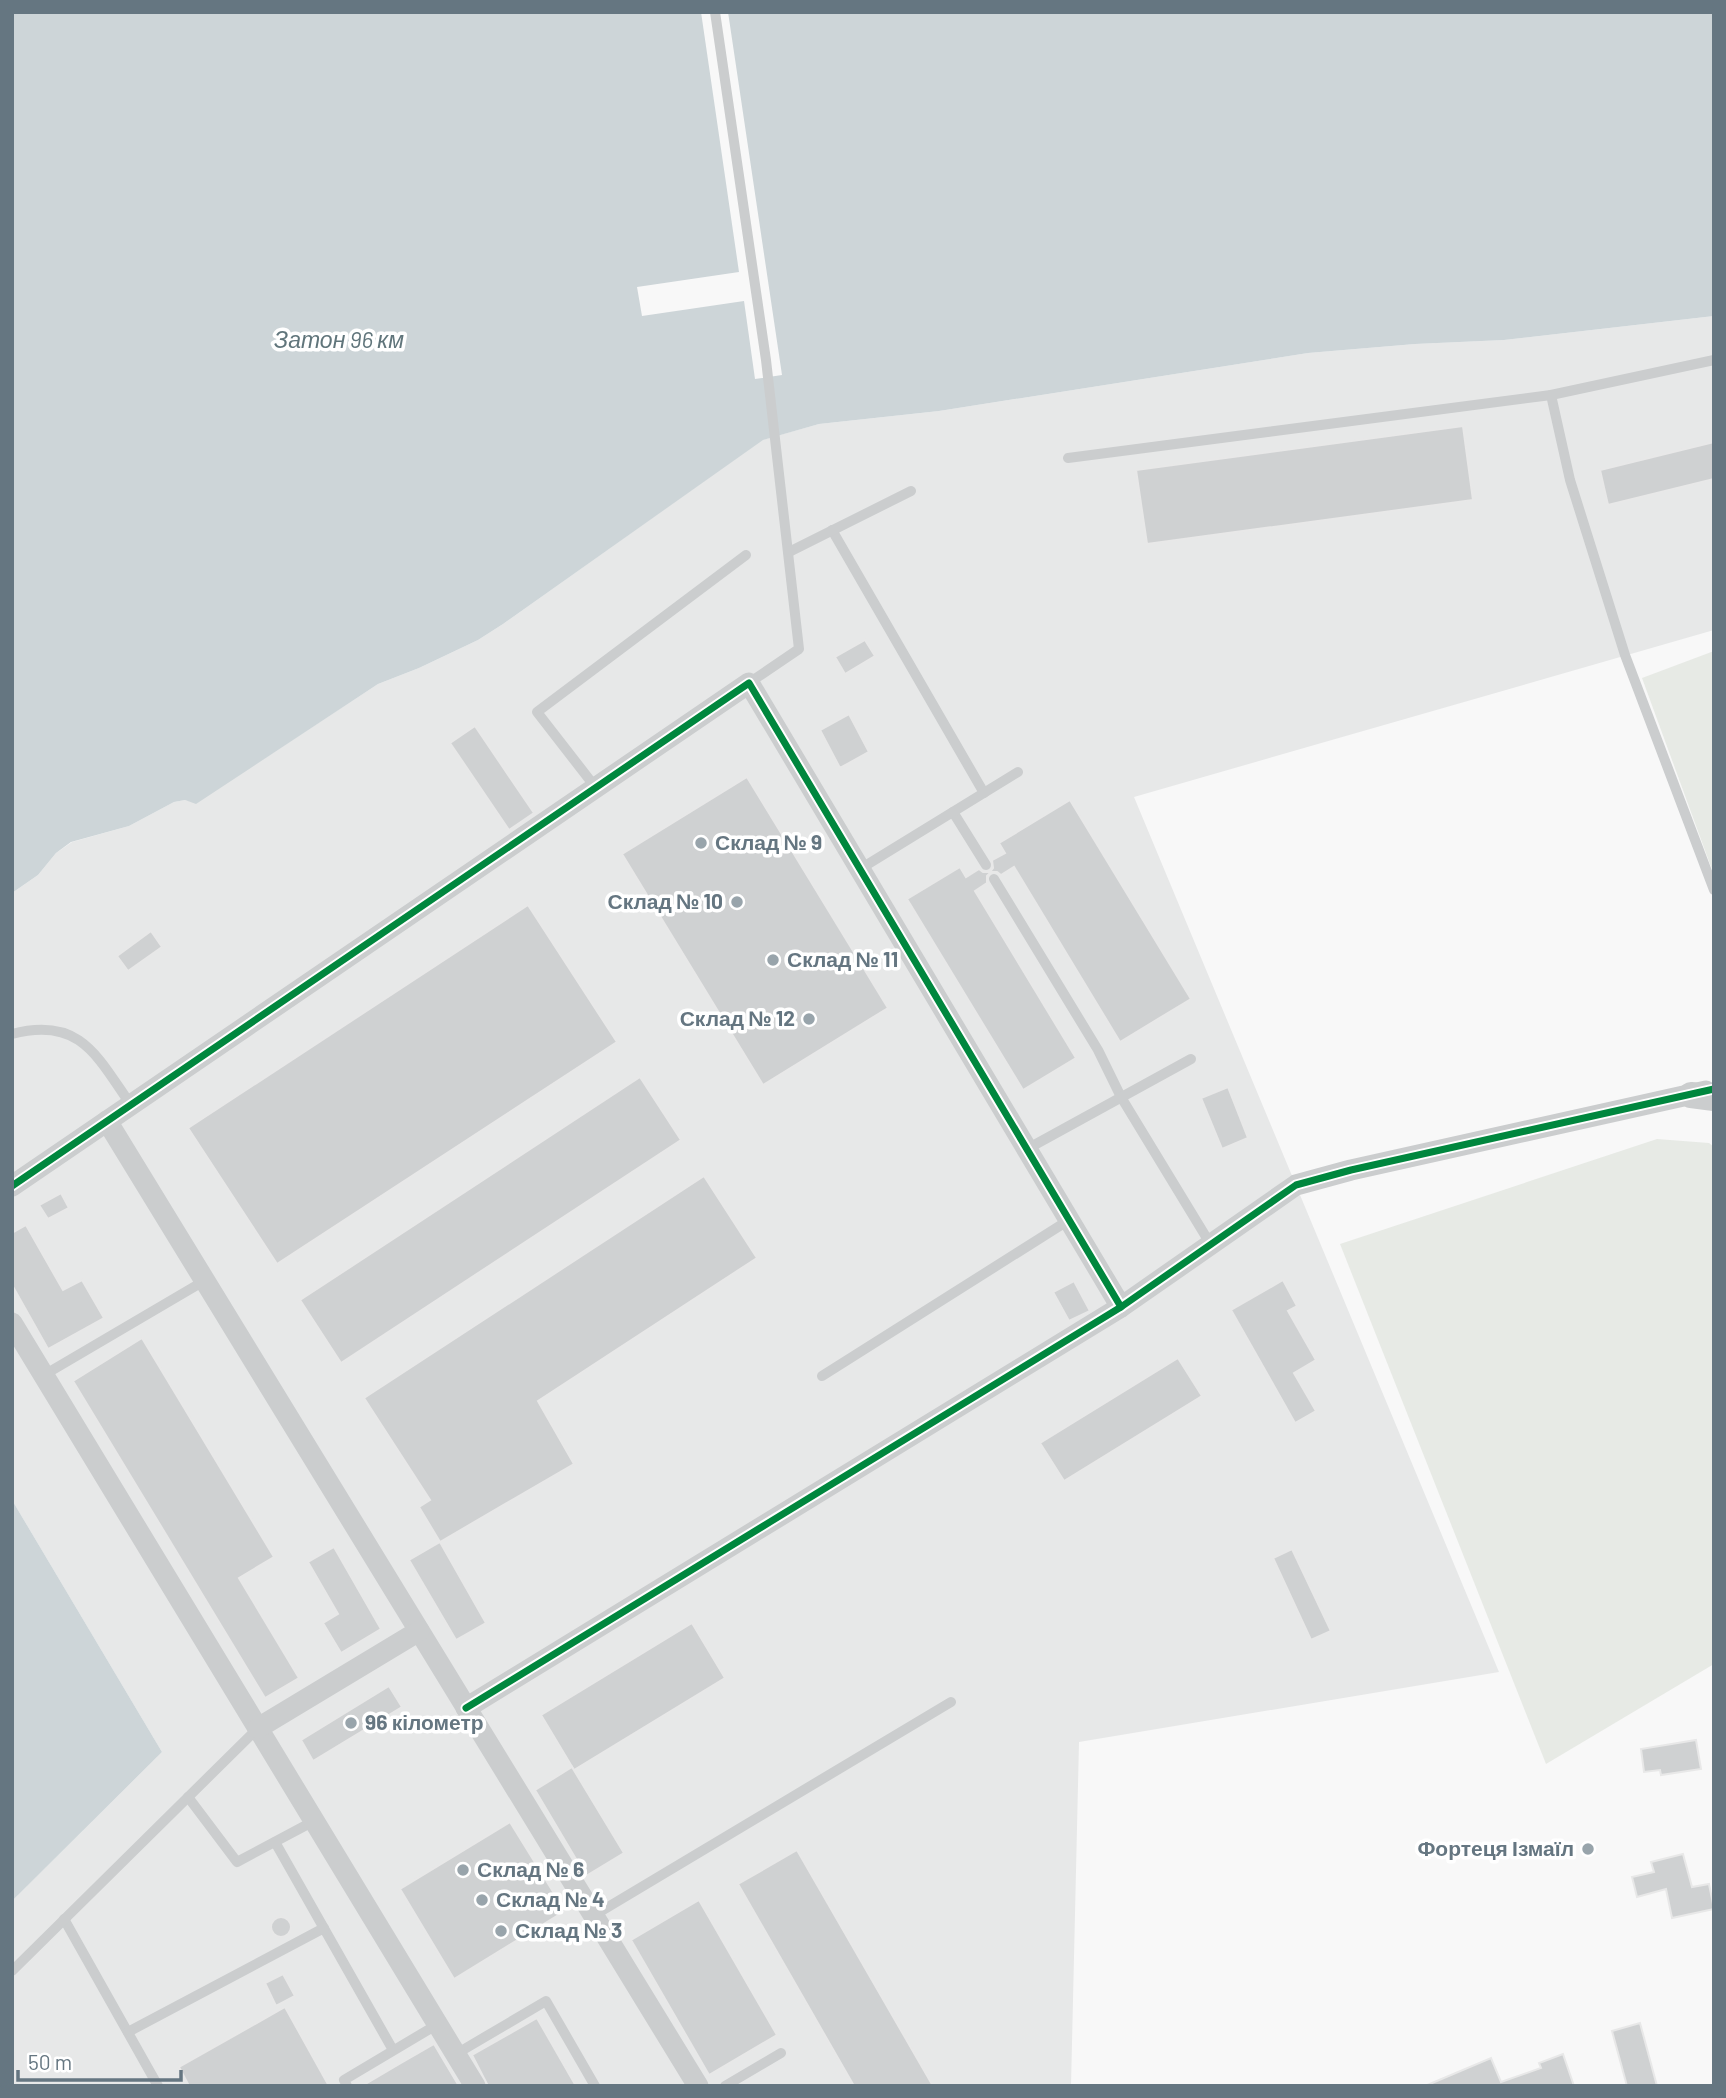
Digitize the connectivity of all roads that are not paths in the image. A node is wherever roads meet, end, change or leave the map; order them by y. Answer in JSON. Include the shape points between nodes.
{"nodes":[{"id":1,"x":715,"y":12,"type":"edge"},
{"id":2,"x":1714,"y":360,"type":"edge"},
{"id":3,"x":1550,"y":395,"type":"junction"},
{"id":4,"x":1068,"y":458,"type":"dead end"},
{"id":5,"x":911,"y":491,"type":"dead end"},
{"id":6,"x":832,"y":530,"type":"junction"},
{"id":7,"x":789,"y":552,"type":"junction"},
{"id":8,"x":746,"y":555,"type":"dead end"},
{"id":9,"x":749,"y":683,"type":"junction"},
{"id":10,"x":1018,"y":772,"type":"dead end"},
{"id":11,"x":596,"y":788,"type":"junction"},
{"id":12,"x":984,"y":793,"type":"junction"},
{"id":13,"x":953,"y":812,"type":"junction"},
{"id":14,"x":986,"y":865,"type":"dead end"},
{"id":15,"x":860,"y":869,"type":"junction"},
{"id":16,"x":994,"y":879,"type":"dead end"},
{"id":17,"x":1714,"y":890,"type":"edge"},
{"id":18,"x":12,"y":1034,"type":"edge"},
{"id":19,"x":1191,"y":1059,"type":"dead end"},
{"id":20,"x":1706,"y":1094,"type":"edge"},
{"id":21,"x":1121,"y":1097,"type":"junction"},
{"id":22,"x":131,"y":1105,"type":"junction"},
{"id":23,"x":107,"y":1121,"type":"junction"},
{"id":24,"x":1027,"y":1149,"type":"junction"},
{"id":25,"x":12,"y":1186,"type":"edge"},
{"id":26,"x":1069,"y":1220,"type":"junction"},
{"id":27,"x":1211,"y":1245,"type":"junction"},
{"id":28,"x":204,"y":1281,"type":"junction"},
{"id":29,"x":1121,"y":1307,"type":"junction"},
{"id":30,"x":12,"y":1323,"type":"edge"},
{"id":31,"x":44,"y":1375,"type":"junction"},
{"id":32,"x":822,"y":1376,"type":"dead end"},
{"id":33,"x":419,"y":1631,"type":"junction"},
{"id":34,"x":951,"y":1702,"type":"dead end"},
{"id":35,"x":467,"y":1709,"type":"junction"},
{"id":36,"x":258,"y":1728,"type":"junction"},
{"id":37,"x":188,"y":1797,"type":"junction"},
{"id":38,"x":314,"y":1821,"type":"junction"},
{"id":39,"x":275,"y":1842,"type":"junction"},
{"id":40,"x":593,"y":1916,"type":"junction"},
{"id":41,"x":64,"y":1919,"type":"junction"},
{"id":42,"x":324,"y":1928,"type":"junction"},
{"id":43,"x":12,"y":1971,"type":"edge"},
{"id":44,"x":438,"y":2024,"type":"junction"},
{"id":45,"x":128,"y":2032,"type":"junction"},
{"id":46,"x":393,"y":2050,"type":"junction"},
{"id":47,"x":781,"y":2053,"type":"dead end"},
{"id":48,"x":456,"y":2054,"type":"junction"},
{"id":49,"x":158,"y":2086,"type":"edge"},
{"id":50,"x":347,"y":2086,"type":"edge"},
{"id":51,"x":475,"y":2086,"type":"edge"},
{"id":52,"x":595,"y":2086,"type":"edge"},
{"id":53,"x":698,"y":2086,"type":"edge"},
{"id":54,"x":725,"y":2086,"type":"edge"}],
"edges":[{"from":1,"to":7,"type":"lane"},
{"from":2,"to":3,"type":"lane"},
{"from":3,"to":4,"type":"lane"},
{"from":3,"to":17,"type":"lane","via":[[1570,480],[1625,655]]},
{"from":5,"to":6,"type":"lane"},
{"from":6,"to":7,"type":"lane"},
{"from":6,"to":12,"type":"lane"},
{"from":7,"to":9,"type":"lane","via":[[799,649]]},
{"from":8,"to":11,"type":"lane","via":[[537,712]]},
{"from":9,"to":11,"type":"street"},
{"from":9,"to":15,"type":"street"},
{"from":10,"to":12,"type":"lane"},
{"from":11,"to":22,"type":"street"},
{"from":12,"to":13,"type":"lane"},
{"from":13,"to":14,"type":"lane"},
{"from":13,"to":15,"type":"lane"},
{"from":15,"to":24,"type":"street"},
{"from":16,"to":21,"type":"lane","via":[[1098,1050]]},
{"from":18,"to":22,"type":"lane","via":[[35,1028],[60,1030],[82,1041]]},
{"from":19,"to":21,"type":"lane"},
{"from":20,"to":27,"type":"street","via":[[1296,1185]]},
{"from":21,"to":24,"type":"lane"},
{"from":21,"to":27,"type":"lane"},
{"from":22,"to":23,"type":"street"},
{"from":23,"to":25,"type":"street"},
{"from":23,"to":28,"type":"street"},
{"from":24,"to":26,"type":"street"},
{"from":26,"to":29,"type":"street"},
{"from":26,"to":32,"type":"lane"},
{"from":27,"to":29,"type":"street"},
{"from":28,"to":31,"type":"lane"},
{"from":28,"to":33,"type":"street"},
{"from":29,"to":35,"type":"street"},
{"from":30,"to":31,"type":"street"},
{"from":31,"to":36,"type":"street"},
{"from":33,"to":35,"type":"street"},
{"from":33,"to":36,"type":"street"},
{"from":34,"to":40,"type":"lane"},
{"from":35,"to":40,"type":"street"},
{"from":36,"to":37,"type":"lane"},
{"from":36,"to":38,"type":"street"},
{"from":37,"to":39,"type":"lane","via":[[237,1862]]},
{"from":37,"to":41,"type":"lane"},
{"from":38,"to":39,"type":"lane"},
{"from":38,"to":44,"type":"street"},
{"from":39,"to":42,"type":"lane"},
{"from":40,"to":53,"type":"street"},
{"from":41,"to":43,"type":"lane"},
{"from":41,"to":45,"type":"lane"},
{"from":42,"to":45,"type":"lane"},
{"from":42,"to":46,"type":"lane"},
{"from":44,"to":46,"type":"lane"},
{"from":44,"to":48,"type":"street"},
{"from":45,"to":49,"type":"lane"},
{"from":46,"to":50,"type":"lane","via":[[344,2080]]},
{"from":47,"to":54,"type":"lane"},
{"from":48,"to":51,"type":"street"},
{"from":48,"to":52,"type":"lane","via":[[546,2001]]}]}
